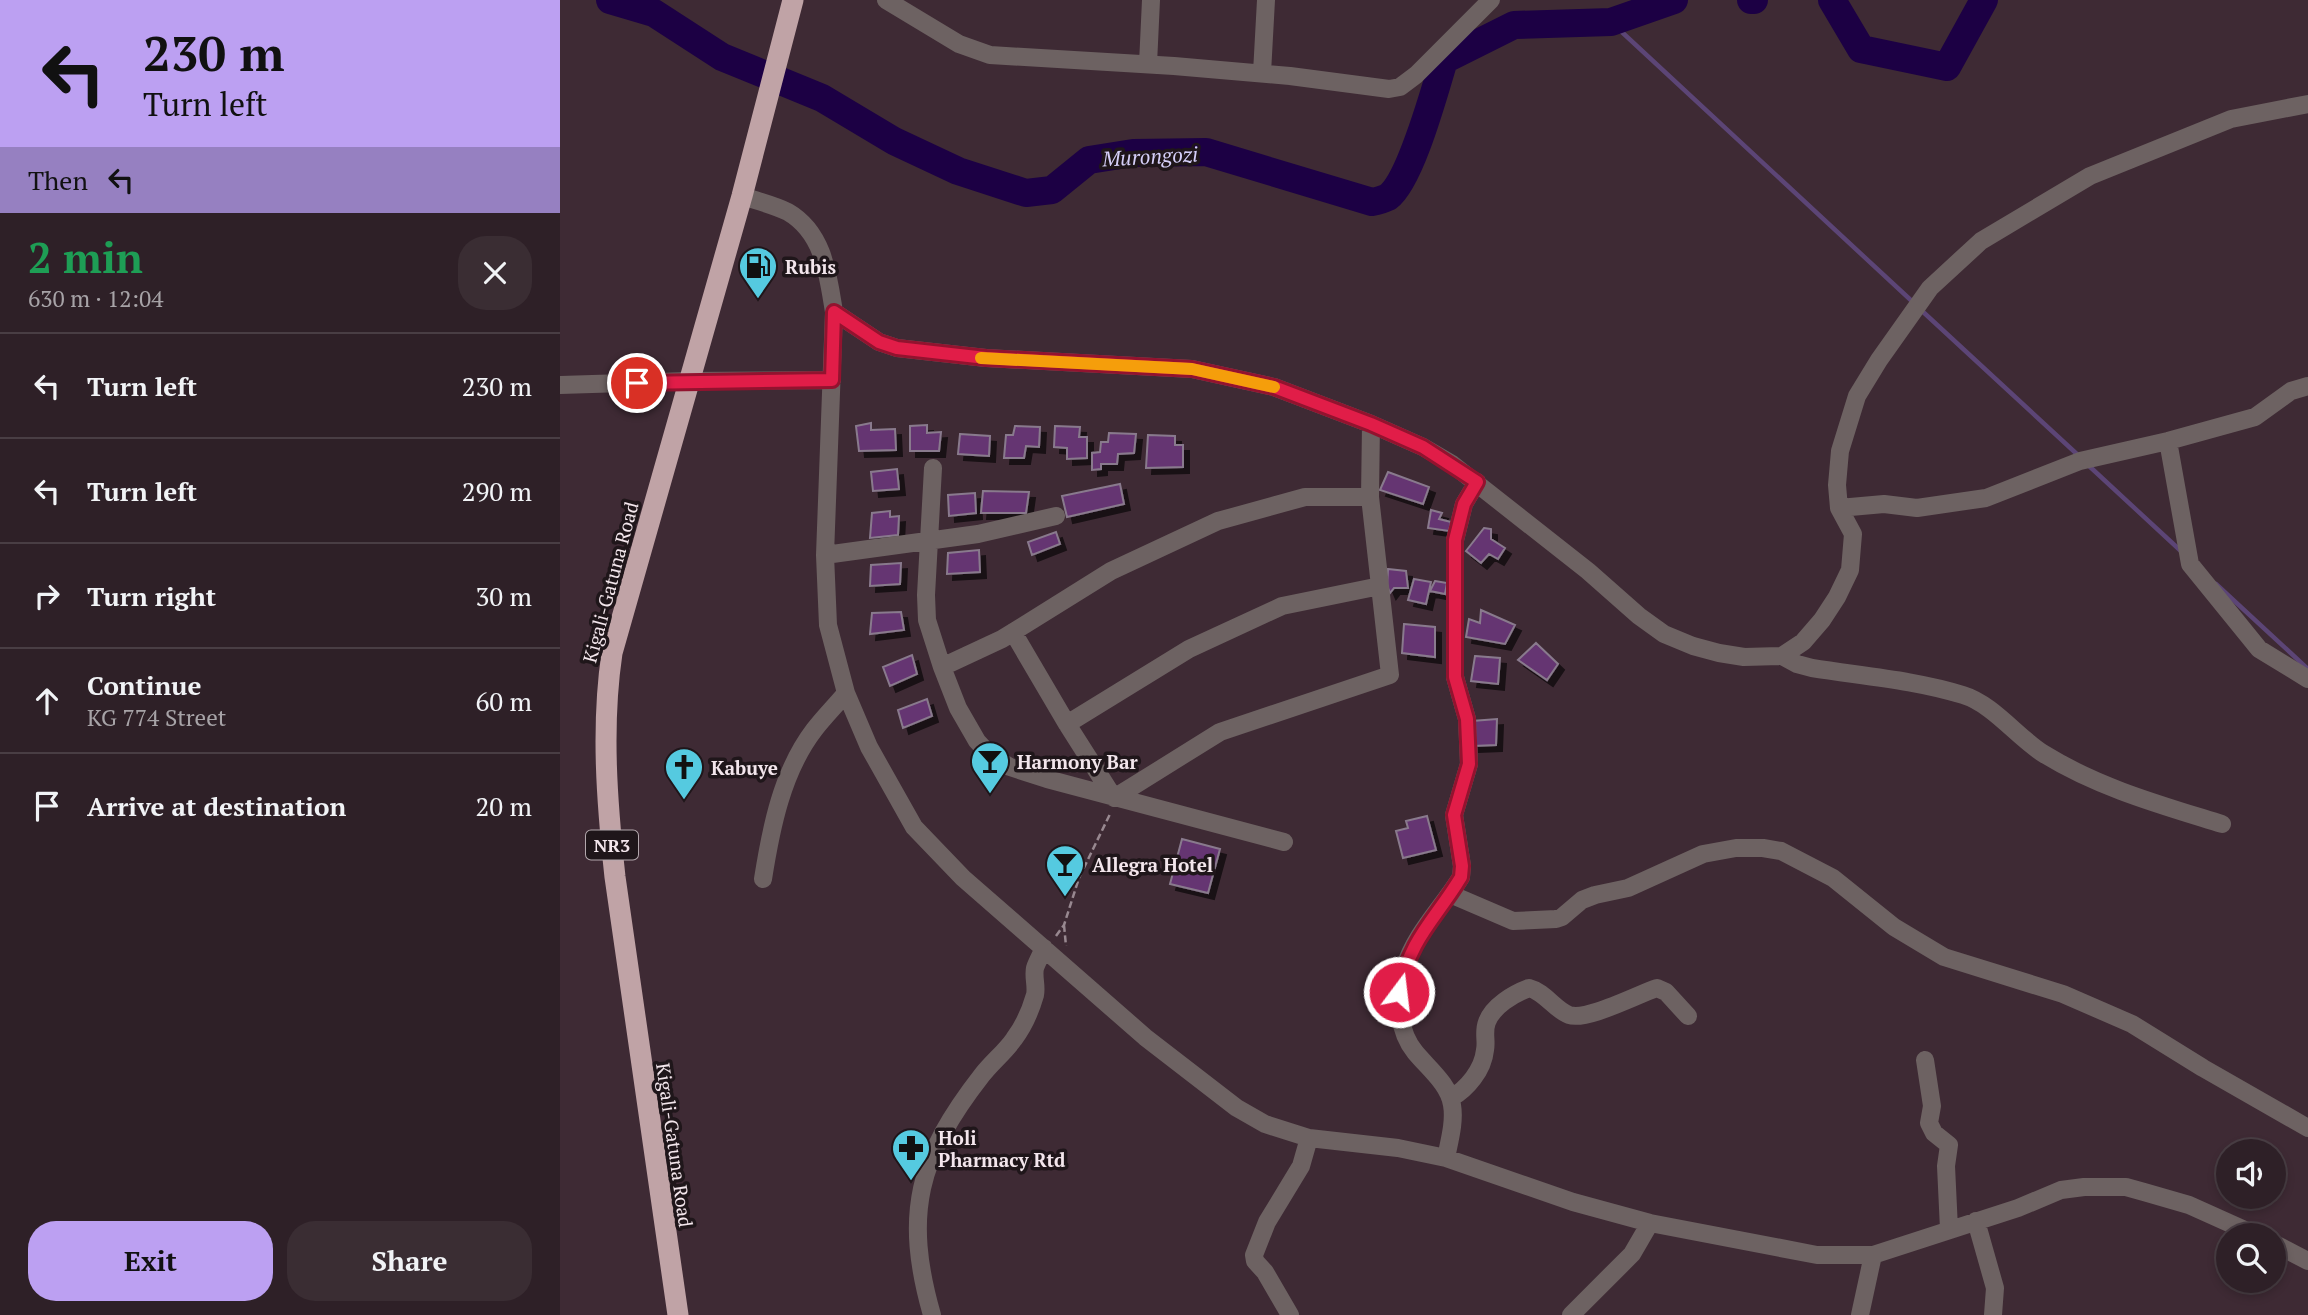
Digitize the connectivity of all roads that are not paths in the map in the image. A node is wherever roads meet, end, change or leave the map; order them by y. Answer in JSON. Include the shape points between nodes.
{"nodes":[{"id":1,"x":793,"y":0,"type":"edge"},
{"id":2,"x":886,"y":0,"type":"edge"},
{"id":3,"x":1151,"y":0,"type":"edge"},
{"id":4,"x":1266,"y":0,"type":"edge"},
{"id":5,"x":1491,"y":0,"type":"edge"},
{"id":6,"x":1148,"y":64,"type":"junction"},
{"id":7,"x":1262,"y":73,"type":"junction"},
{"id":8,"x":2308,"y":104,"type":"edge"},
{"id":9,"x":742,"y":196,"type":"junction"},
{"id":10,"x":834,"y":312,"type":"junction"},
{"id":11,"x":832,"y":380,"type":"junction"},
{"id":12,"x":689,"y":381,"type":"junction"},
{"id":13,"x":560,"y":385,"type":"edge"},
{"id":14,"x":2308,"y":386,"type":"edge"},
{"id":15,"x":1371,"y":424,"type":"junction"},
{"id":16,"x":2168,"y":441,"type":"junction"},
{"id":17,"x":933,"y":468,"type":"dead end"},
{"id":18,"x":1477,"y":482,"type":"junction"},
{"id":19,"x":1370,"y":497,"type":"junction"},
{"id":20,"x":1839,"y":508,"type":"junction"},
{"id":21,"x":1056,"y":516,"type":"dead end"},
{"id":22,"x":930,"y":541,"type":"junction"},
{"id":23,"x":825,"y":555,"type":"junction"},
{"id":24,"x":1380,"y":586,"type":"junction"},
{"id":25,"x":1013,"y":632,"type":"junction"},
{"id":26,"x":1782,"y":656,"type":"junction"},
{"id":27,"x":942,"y":667,"type":"junction"},
{"id":28,"x":2308,"y":679,"type":"edge"},
{"id":29,"x":846,"y":693,"type":"junction"},
{"id":30,"x":1067,"y":724,"type":"junction"},
{"id":31,"x":1114,"y":797,"type":"junction"},
{"id":32,"x":2222,"y":824,"type":"dead end"},
{"id":33,"x":1284,"y":842,"type":"dead end"},
{"id":34,"x":763,"y":879,"type":"dead end"},
{"id":35,"x":1450,"y":894,"type":"junction"},
{"id":36,"x":1044,"y":948,"type":"junction"},
{"id":37,"x":1688,"y":1017,"type":"dead end"},
{"id":38,"x":1925,"y":1059,"type":"dead end"},
{"id":39,"x":1451,"y":1098,"type":"junction"},
{"id":40,"x":2308,"y":1128,"type":"edge"},
{"id":41,"x":1309,"y":1138,"type":"junction"},
{"id":42,"x":1446,"y":1158,"type":"junction"},
{"id":43,"x":1976,"y":1221,"type":"junction"},
{"id":44,"x":1650,"y":1223,"type":"junction"},
{"id":45,"x":2229,"y":1223,"type":"edge"},
{"id":46,"x":1949,"y":1229,"type":"junction"},
{"id":47,"x":2286,"y":1250,"type":"edge"},
{"id":48,"x":1873,"y":1255,"type":"junction"},
{"id":49,"x":2308,"y":1261,"type":"edge"},
{"id":50,"x":678,"y":1315,"type":"edge"},
{"id":51,"x":932,"y":1315,"type":"edge"},
{"id":52,"x":1290,"y":1315,"type":"edge"},
{"id":53,"x":1571,"y":1315,"type":"edge"},
{"id":54,"x":1860,"y":1315,"type":"edge"},
{"id":55,"x":1993,"y":1315,"type":"edge"}],
"edges":[{"from":1,"to":9,"type":"highway","name":"Kigali-Gatuna Road","number":"NR3"},
{"from":2,"to":6,"type":"street","via":[[959,44],[990,55]]},
{"from":3,"to":6,"type":"street"},
{"from":4,"to":7,"type":"street"},
{"from":5,"to":7,"type":"street","via":[[1401,87]]},
{"from":6,"to":7,"type":"street"},
{"from":8,"to":20,"type":"street","via":[[2231,119],[2090,176],[1982,241],[1930,288],[1857,396],[1840,451]]},
{"from":9,"to":10,"type":"street","via":[[785,211],[809,229],[820,244]]},
{"from":9,"to":12,"type":"highway","name":"Kigali-Gatuna Road","number":"NR3"},
{"from":10,"to":11,"type":"street"},
{"from":10,"to":15,"type":"street","via":[[879,342],[897,348],[986,358],[1192,369],[1274,387]]},
{"from":11,"to":12,"type":"street"},
{"from":11,"to":23,"type":"street"},
{"from":12,"to":13,"type":"street"},
{"from":12,"to":50,"type":"highway","name":"Kigali-Gatuna Road","number":"NR3","via":[[612,653],[606,694],[608,810],[615,877]]},
{"from":14,"to":16,"type":"street","via":[[2291,391],[2255,417]]},
{"from":15,"to":18,"type":"street","via":[[1423,447]]},
{"from":15,"to":19,"type":"street"},
{"from":16,"to":20,"type":"street","via":[[2080,461],[1986,498],[1917,508],[1885,504]]},
{"from":16,"to":28,"type":"street","via":[[2190,564],[2259,649]]},
{"from":17,"to":22,"type":"street"},
{"from":18,"to":26,"type":"street","via":[[1664,634],[1731,655]]},
{"from":18,"to":35,"type":"street","via":[[1464,504],[1455,540],[1455,677],[1467,719],[1469,764],[1454,815],[1461,877]]},
{"from":19,"to":24,"type":"street"},
{"from":19,"to":25,"type":"street","via":[[1305,497],[1218,521],[1111,571]]},
{"from":20,"to":26,"type":"street","via":[[1853,534],[1850,570],[1822,620],[1803,642]]},
{"from":21,"to":22,"type":"street"},
{"from":22,"to":23,"type":"street"},
{"from":22,"to":27,"type":"street","via":[[927,620]]},
{"from":23,"to":29,"type":"street","via":[[828,625]]},
{"from":24,"to":30,"type":"street","via":[[1282,606],[1189,649]]},
{"from":24,"to":31,"type":"street","via":[[1390,675],[1220,732]]},
{"from":25,"to":27,"type":"street"},
{"from":25,"to":30,"type":"street"},
{"from":26,"to":32,"type":"street","via":[[1812,668],[1962,694],[2077,773]]},
{"from":27,"to":31,"type":"street","via":[[958,708],[990,755],[1010,767]]},
{"from":29,"to":34,"type":"street","via":[[799,754],[770,835]]},
{"from":29,"to":36,"type":"street","via":[[869,747],[914,827],[963,878]]},
{"from":30,"to":31,"type":"street"},
{"from":31,"to":33,"type":"street"},
{"from":35,"to":39,"type":"street","via":[[1421,933],[1399,992],[1401,1019],[1413,1050]]},
{"from":35,"to":40,"type":"street","via":[[1513,921],[1556,919],[1582,900],[1628,888],[1703,854],[1736,848],[1781,851],[1833,878],[1894,927],[1944,957],[2063,994],[2132,1024]]},
{"from":36,"to":41,"type":"street","via":[[1145,1037],[1237,1108],[1265,1124]]},
{"from":36,"to":51,"type":"street","via":[[1024,1020],[957,1108],[922,1180],[920,1276]]},
{"from":37,"to":39,"type":"street","via":[[1657,988],[1581,1017],[1562,1011],[1529,988],[1494,1010],[1487,1022],[1481,1064],[1468,1086]]},
{"from":38,"to":46,"type":"street","via":[[1932,1106],[1929,1123],[1949,1145]]},
{"from":39,"to":42,"type":"street"},
{"from":41,"to":42,"type":"street"},
{"from":41,"to":52,"type":"street","via":[[1301,1166],[1267,1222],[1254,1255]]},
{"from":42,"to":44,"type":"street"},
{"from":43,"to":45,"type":"street","via":[[2061,1190],[2126,1187],[2189,1205]]},
{"from":43,"to":46,"type":"street"},
{"from":43,"to":55,"type":"street","via":[[1995,1288]]},
{"from":44,"to":48,"type":"street","via":[[1799,1252]]},
{"from":44,"to":53,"type":"street","via":[[1632,1254]]},
{"from":46,"to":48,"type":"street"},
{"from":47,"to":49,"type":"street"},
{"from":48,"to":54,"type":"street"}]}
